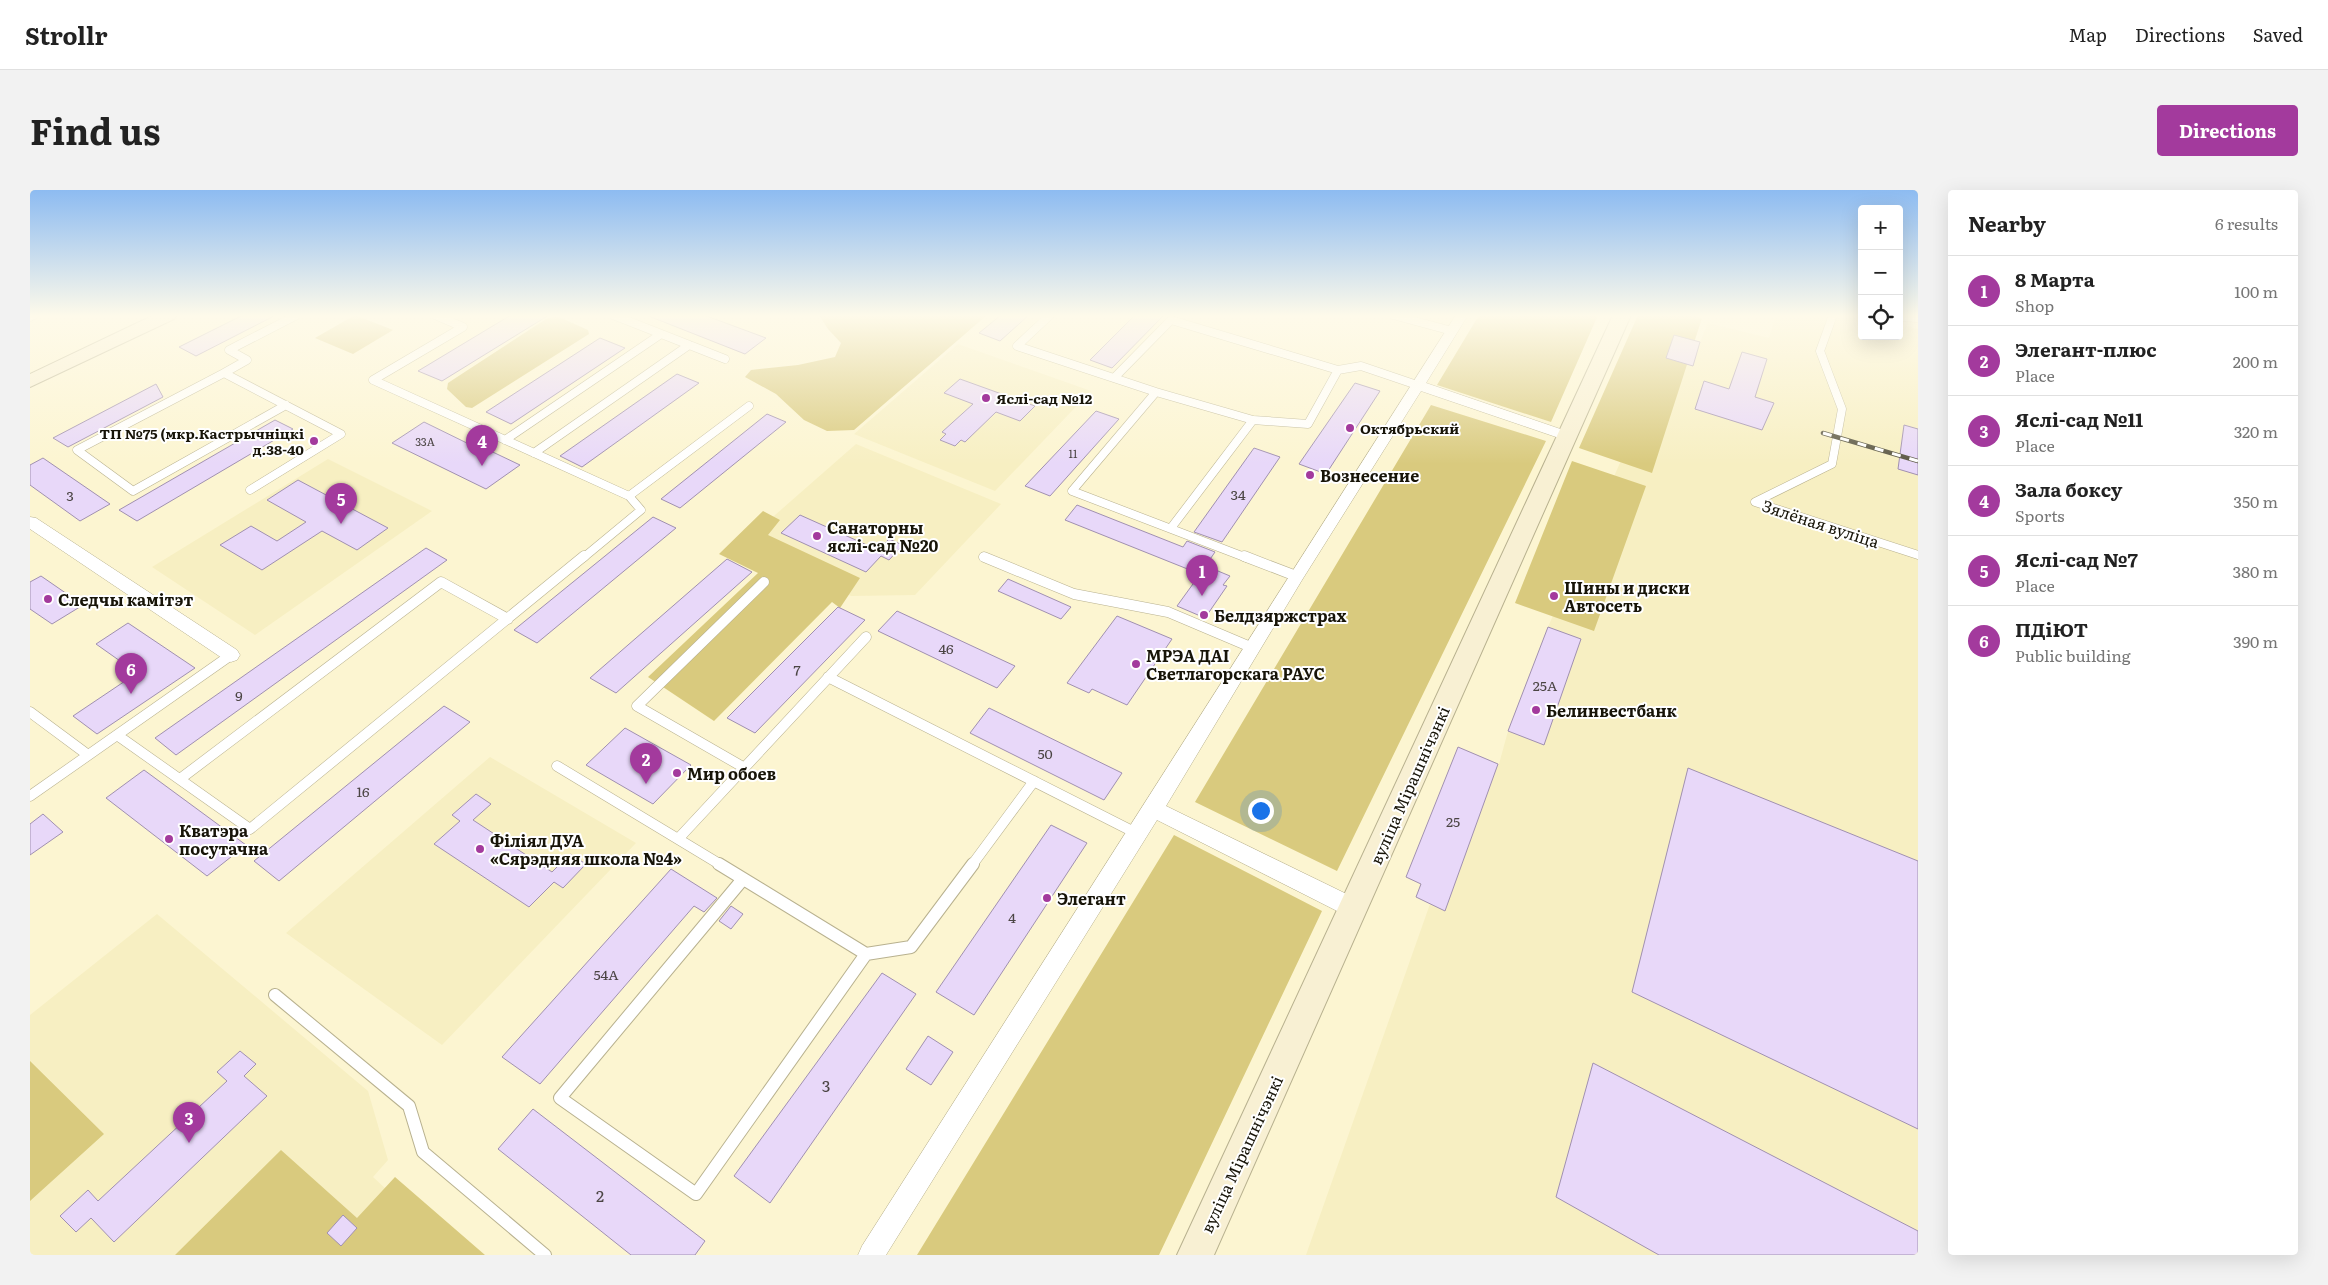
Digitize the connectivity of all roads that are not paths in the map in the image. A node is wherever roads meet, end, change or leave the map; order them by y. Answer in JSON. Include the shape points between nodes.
{"nodes":[{"id":1,"x":64,"y":365,"type":"edge"},
{"id":2,"x":237,"y":365,"type":"edge"},
{"id":3,"x":398,"y":365,"type":"edge"},
{"id":4,"x":616,"y":365,"type":"edge"},
{"id":5,"x":661,"y":365,"type":"edge"},
{"id":6,"x":1074,"y":365,"type":"edge"},
{"id":7,"x":1127,"y":365,"type":"edge"},
{"id":8,"x":1320,"y":365,"type":"edge"},
{"id":9,"x":1431,"y":365,"type":"edge"},
{"id":10,"x":1599,"y":365,"type":"edge"},
{"id":11,"x":1825,"y":365,"type":"edge"},
{"id":12,"x":1338,"y":370,"type":"junction"},
{"id":13,"x":224,"y":372,"type":"junction"},
{"id":14,"x":1114,"y":378,"type":"junction"},
{"id":15,"x":30,"y":381,"type":"edge"},
{"id":16,"x":1417,"y":386,"type":"junction"},
{"id":17,"x":1156,"y":392,"type":"junction"},
{"id":18,"x":286,"y":405,"type":"junction"},
{"id":19,"x":749,"y":406,"type":"dead end"},
{"id":20,"x":1253,"y":420,"type":"junction"},
{"id":21,"x":1567,"y":436,"type":"junction"},
{"id":22,"x":504,"y":440,"type":"junction"},
{"id":23,"x":534,"y":453,"type":"junction"},
{"id":24,"x":250,"y":490,"type":"dead end"},
{"id":25,"x":629,"y":496,"type":"junction"},
{"id":26,"x":30,"y":522,"type":"edge"},
{"id":27,"x":1171,"y":528,"type":"junction"},
{"id":28,"x":1918,"y":555,"type":"edge"},
{"id":29,"x":984,"y":557,"type":"dead end"},
{"id":30,"x":1296,"y":576,"type":"junction"},
{"id":31,"x":764,"y":582,"type":"dead end"},
{"id":32,"x":508,"y":619,"type":"junction"},
{"id":33,"x":866,"y":636,"type":"dead end"},
{"id":34,"x":1253,"y":648,"type":"junction"},
{"id":35,"x":231,"y":655,"type":"joint"},
{"id":36,"x":828,"y":677,"type":"junction"},
{"id":37,"x":30,"y":712,"type":"edge"},
{"id":38,"x":117,"y":735,"type":"junction"},
{"id":39,"x":88,"y":755,"type":"junction"},
{"id":40,"x":557,"y":766,"type":"dead end"},
{"id":41,"x":743,"y":767,"type":"junction"},
{"id":42,"x":180,"y":779,"type":"junction"},
{"id":43,"x":1034,"y":781,"type":"junction"},
{"id":44,"x":30,"y":796,"type":"edge"},
{"id":45,"x":1153,"y":809,"type":"junction"},
{"id":46,"x":1138,"y":834,"type":"junction"},
{"id":47,"x":678,"y":840,"type":"junction"},
{"id":48,"x":743,"y":880,"type":"junction"},
{"id":49,"x":1352,"y":908,"type":"junction"},
{"id":50,"x":866,"y":954,"type":"junction"},
{"id":51,"x":275,"y":995,"type":"dead end"},
{"id":52,"x":546,"y":1255,"type":"edge"},
{"id":53,"x":872,"y":1255,"type":"edge"},
{"id":54,"x":1194,"y":1255,"type":"edge"}],
"edges":[{"from":1,"to":15,"type":"street"},
{"from":2,"to":13,"type":"lane"},
{"from":3,"to":22,"type":"lane","via":[[373,380]]},
{"from":4,"to":22,"type":"lane"},
{"from":5,"to":23,"type":"lane"},
{"from":6,"to":14,"type":"lane"},
{"from":7,"to":14,"type":"lane"},
{"from":8,"to":12,"type":"lane"},
{"from":9,"to":16,"type":"street"},
{"from":10,"to":21,"type":"street","name":"вуліца Мірашнічэнкі"},
{"from":11,"to":28,"type":"lane","name":"Зялёная вуліца","via":[[1842,409],[1832,464],[1755,502]]},
{"from":12,"to":16,"type":"lane","via":[[1361,366]]},
{"from":12,"to":20,"type":"lane","via":[[1308,424]]},
{"from":13,"to":18,"type":"lane"},
{"from":13,"to":18,"type":"lane","via":[[76,450],[133,491]]},
{"from":14,"to":17,"type":"lane"},
{"from":16,"to":21,"type":"street"},
{"from":16,"to":30,"type":"street"},
{"from":17,"to":20,"type":"lane"},
{"from":17,"to":27,"type":"lane","via":[[1072,491]]},
{"from":18,"to":24,"type":"lane","via":[[341,434]]},
{"from":19,"to":25,"type":"lane"},
{"from":20,"to":27,"type":"lane"},
{"from":21,"to":49,"type":"street","name":"вуліца Мірашнічэнкі"},
{"from":22,"to":23,"type":"lane"},
{"from":23,"to":25,"type":"lane"},
{"from":25,"to":32,"type":"lane","via":[[641,510]]},
{"from":26,"to":35,"type":"street"},
{"from":27,"to":30,"type":"lane"},
{"from":29,"to":34,"type":"lane","via":[[1074,594],[1168,612]]},
{"from":30,"to":34,"type":"street"},
{"from":31,"to":41,"type":"lane","via":[[637,706]]},
{"from":32,"to":42,"type":"lane","via":[[441,582]]},
{"from":32,"to":42,"type":"lane","via":[[250,829]]},
{"from":33,"to":36,"type":"lane"},
{"from":34,"to":45,"type":"street"},
{"from":35,"to":38,"type":"lane"},
{"from":36,"to":41,"type":"lane"},
{"from":36,"to":43,"type":"lane"},
{"from":37,"to":39,"type":"lane"},
{"from":38,"to":39,"type":"lane"},
{"from":38,"to":42,"type":"lane"},
{"from":39,"to":44,"type":"lane"},
{"from":40,"to":47,"type":"lane"},
{"from":41,"to":47,"type":"lane"},
{"from":43,"to":46,"type":"lane"},
{"from":43,"to":50,"type":"lane","via":[[911,947]]},
{"from":45,"to":46,"type":"street"},
{"from":45,"to":49,"type":"street"},
{"from":46,"to":53,"type":"street"},
{"from":47,"to":48,"type":"lane"},
{"from":48,"to":50,"type":"lane"},
{"from":48,"to":50,"type":"lane","via":[[560,1098],[696,1194]]},
{"from":49,"to":54,"type":"street","name":"вуліца Мірашнічэнкі"},
{"from":51,"to":52,"type":"lane","via":[[409,1106],[424,1152]]}]}
